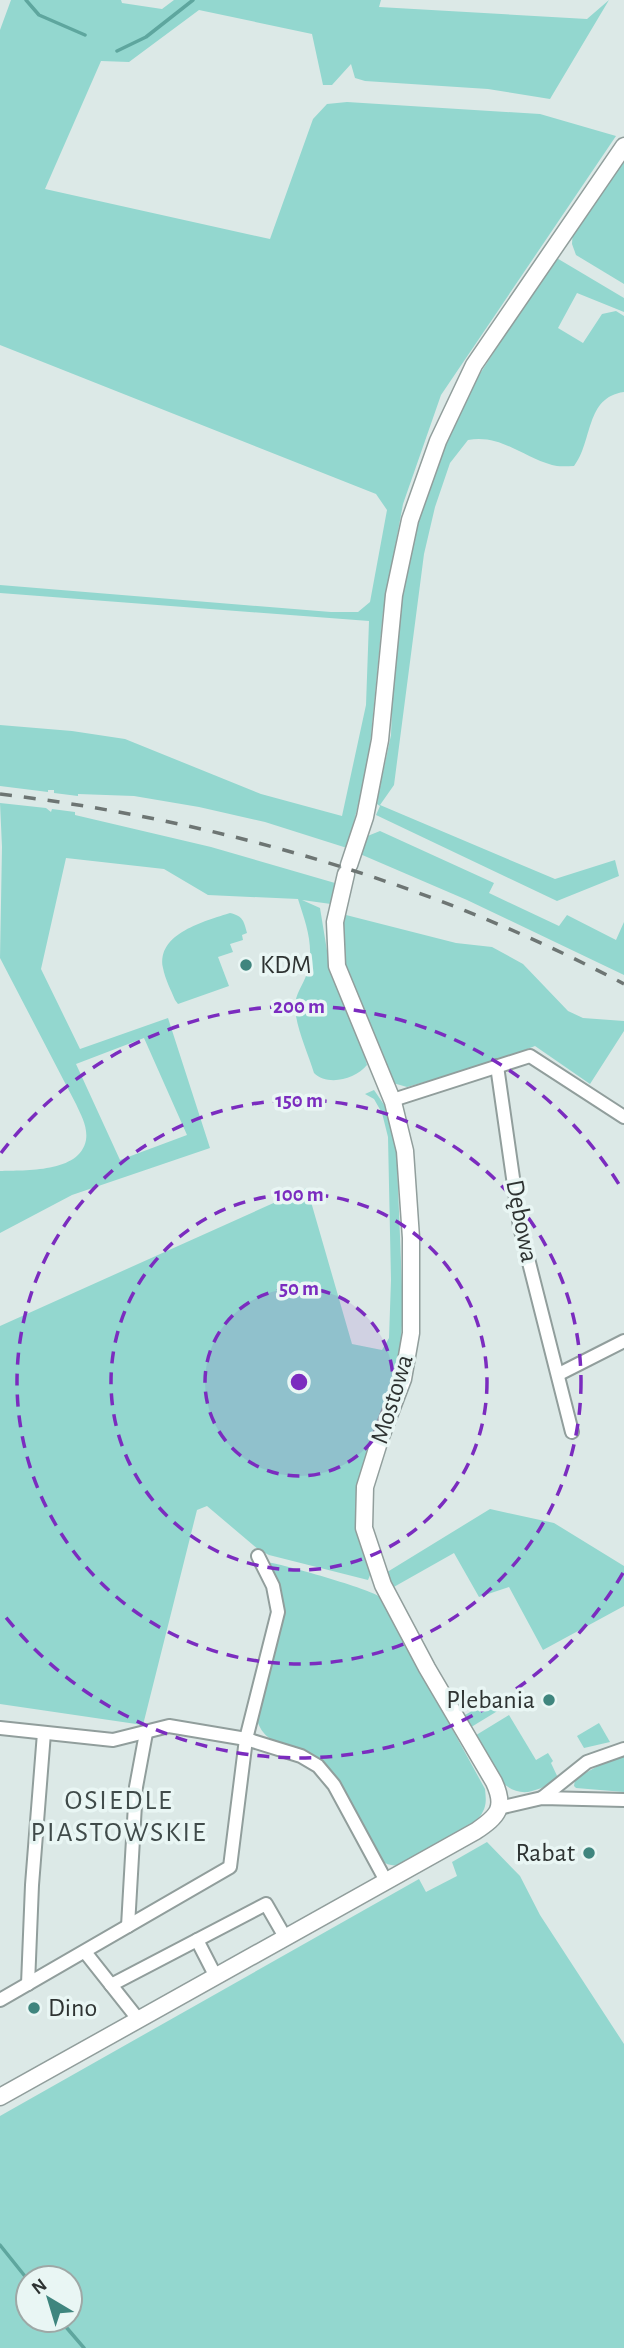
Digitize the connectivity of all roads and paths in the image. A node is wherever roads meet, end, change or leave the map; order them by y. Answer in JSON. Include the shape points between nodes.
{"nodes":[{"id":1,"x":624,"y":146,"type":"edge"},
{"id":2,"x":497,"y":1066,"type":"junction"},
{"id":3,"x":393,"y":1100,"type":"junction"},
{"id":4,"x":624,"y":1116,"type":"edge"},
{"id":5,"x":624,"y":1341,"type":"edge"},
{"id":6,"x":559,"y":1374,"type":"junction"},
{"id":7,"x":572,"y":1432,"type":"dead end"},
{"id":8,"x":258,"y":1556,"type":"dead end"},
{"id":9,"x":0,"y":1728,"type":"edge"},
{"id":10,"x":44,"y":1733,"type":"junction"},
{"id":11,"x":146,"y":1733,"type":"junction"},
{"id":12,"x":246,"y":1739,"type":"junction"},
{"id":13,"x":624,"y":1749,"type":"edge"},
{"id":14,"x":542,"y":1798,"type":"junction"},
{"id":15,"x":624,"y":1800,"type":"edge"},
{"id":16,"x":499,"y":1808,"type":"junction"},
{"id":17,"x":386,"y":1881,"type":"junction"},
{"id":18,"x":128,"y":1926,"type":"junction"},
{"id":19,"x":285,"y":1937,"type":"junction"},
{"id":20,"x":197,"y":1940,"type":"junction"},
{"id":21,"x":85,"y":1952,"type":"junction"},
{"id":22,"x":215,"y":1975,"type":"junction"},
{"id":23,"x":28,"y":1984,"type":"junction"},
{"id":24,"x":111,"y":1985,"type":"junction"},
{"id":25,"x":0,"y":2000,"type":"edge"},
{"id":26,"x":138,"y":2019,"type":"junction"},
{"id":27,"x":0,"y":2096,"type":"edge"}],
"edges":[{"from":1,"to":3,"type":"street","name":"Mostowa","via":[[474,365],[438,441],[410,520],[394,594],[380,740],[365,817],[335,922],[337,966]]},
{"from":2,"to":3,"type":"street"},
{"from":2,"to":4,"type":"street","via":[[530,1056]]},
{"from":2,"to":6,"type":"street","name":"Dębowa","via":[[520,1227]]},
{"from":3,"to":16,"type":"street","name":"Mostowa","via":[[405,1151],[411,1333],[403,1379],[365,1487],[364,1528],[383,1585],[494,1782]]},
{"from":5,"to":6,"type":"street"},
{"from":6,"to":7,"type":"street","name":"Dębowa"},
{"from":8,"to":12,"type":"street","via":[[273,1586],[278,1612]]},
{"from":9,"to":10,"type":"street"},
{"from":10,"to":11,"type":"street","via":[[113,1740]]},
{"from":10,"to":23,"type":"street"},
{"from":11,"to":12,"type":"street","via":[[169,1726]]},
{"from":11,"to":18,"type":"street","via":[[136,1787]]},
{"from":12,"to":17,"type":"street","via":[[283,1749],[318,1766],[334,1785]]},
{"from":12,"to":18,"type":"street","via":[[230,1867]]},
{"from":13,"to":14,"type":"street","via":[[587,1762]]},
{"from":14,"to":15,"type":"street"},
{"from":14,"to":16,"type":"street"},
{"from":16,"to":17,"type":"street","via":[[490,1822]]},
{"from":17,"to":19,"type":"street"},
{"from":18,"to":21,"type":"street"},
{"from":19,"to":20,"type":"street","via":[[266,1904]]},
{"from":19,"to":22,"type":"street"},
{"from":20,"to":22,"type":"street"},
{"from":20,"to":24,"type":"street"},
{"from":21,"to":23,"type":"street"},
{"from":21,"to":24,"type":"street"},
{"from":22,"to":26,"type":"street"},
{"from":23,"to":25,"type":"street"},
{"from":24,"to":26,"type":"street"},
{"from":26,"to":27,"type":"street"}]}
